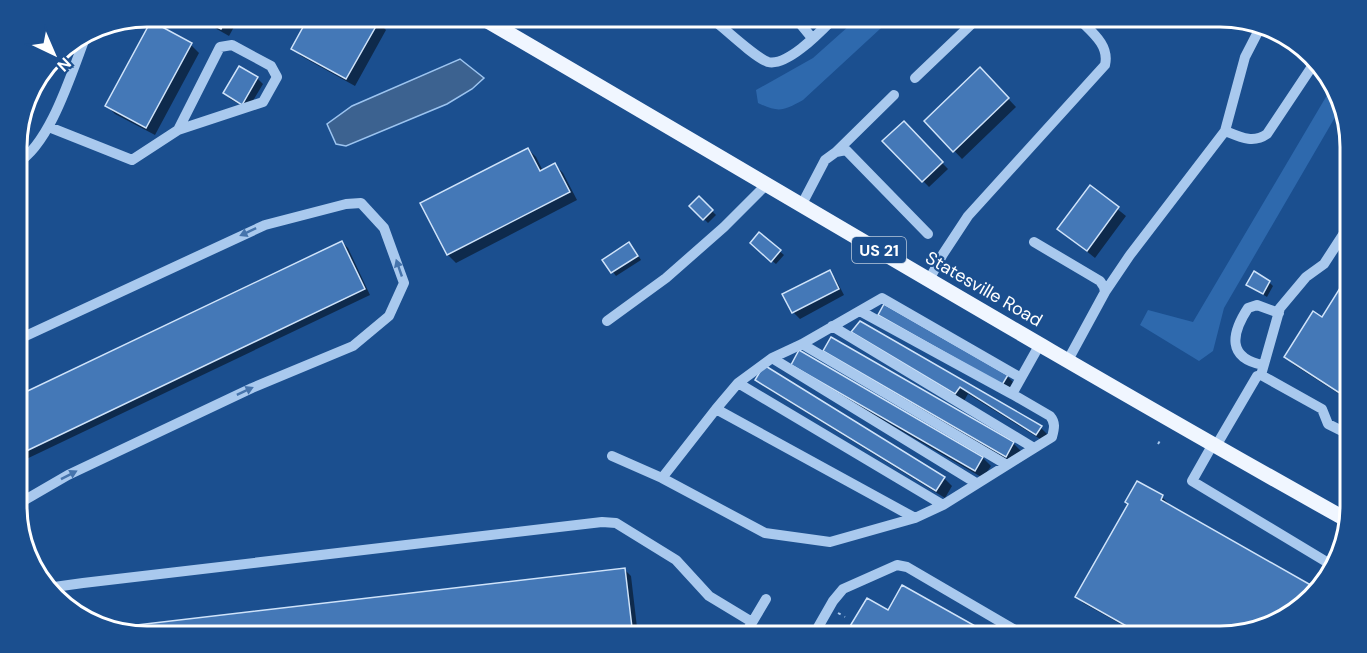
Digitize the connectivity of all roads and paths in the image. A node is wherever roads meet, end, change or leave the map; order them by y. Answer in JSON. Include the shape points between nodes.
{"nodes":[{"id":1,"x":498,"y":27,"type":"edge"},
{"id":2,"x":723,"y":27,"type":"edge"},
{"id":3,"x":803,"y":27,"type":"edge"},
{"id":4,"x":824,"y":27,"type":"edge"},
{"id":5,"x":968,"y":27,"type":"edge"},
{"id":6,"x":1086,"y":27,"type":"edge"},
{"id":7,"x":1258,"y":33,"type":"edge"},
{"id":8,"x":812,"y":38,"type":"junction"},
{"id":9,"x":82,"y":46,"type":"edge"},
{"id":10,"x":1310,"y":68,"type":"edge"},
{"id":11,"x":915,"y":78,"type":"dead end"},
{"id":12,"x":894,"y":95,"type":"dead end"},
{"id":13,"x":49,"y":127,"type":"junction"},
{"id":14,"x":178,"y":130,"type":"junction"},
{"id":15,"x":1225,"y":131,"type":"junction"},
{"id":16,"x":836,"y":152,"type":"junction"},
{"id":17,"x":27,"y":154,"type":"edge"},
{"id":18,"x":767,"y":184,"type":"junction"},
{"id":19,"x":802,"y":204,"type":"junction"},
{"id":20,"x":928,"y":234,"type":"dead end"},
{"id":21,"x":1340,"y":239,"type":"edge"},
{"id":22,"x":1034,"y":242,"type":"dead end"},
{"id":23,"x":928,"y":280,"type":"junction"},
{"id":24,"x":1105,"y":292,"type":"junction"},
{"id":25,"x":860,"y":311,"type":"junction"},
{"id":26,"x":1279,"y":313,"type":"junction"},
{"id":27,"x":607,"y":321,"type":"dead end"},
{"id":28,"x":832,"y":326,"type":"junction"},
{"id":29,"x":27,"y":334,"type":"edge"},
{"id":30,"x":802,"y":344,"type":"junction"},
{"id":31,"x":1040,"y":344,"type":"junction"},
{"id":32,"x":772,"y":358,"type":"junction"},
{"id":33,"x":1068,"y":360,"type":"junction"},
{"id":34,"x":1262,"y":370,"type":"junction"},
{"id":35,"x":1021,"y":378,"type":"junction"},
{"id":36,"x":738,"y":383,"type":"junction"},
{"id":37,"x":1012,"y":394,"type":"junction"},
{"id":38,"x":716,"y":409,"type":"junction"},
{"id":39,"x":1340,"y":430,"type":"edge"},
{"id":40,"x":1161,"y":439,"type":"dead end"},
{"id":41,"x":1158,"y":444,"type":"dead end"},
{"id":42,"x":1214,"y":445,"type":"junction"},
{"id":43,"x":1034,"y":448,"type":"junction"},
{"id":44,"x":612,"y":456,"type":"dead end"},
{"id":45,"x":1007,"y":465,"type":"junction"},
{"id":46,"x":662,"y":478,"type":"junction"},
{"id":47,"x":976,"y":483,"type":"junction"},
{"id":48,"x":27,"y":499,"type":"edge"},
{"id":49,"x":943,"y":505,"type":"junction"},
{"id":50,"x":1339,"y":516,"type":"edge"},
{"id":51,"x":915,"y":518,"type":"junction"},
{"id":52,"x":1326,"y":562,"type":"edge"},
{"id":53,"x":58,"y":586,"type":"edge"},
{"id":54,"x":766,"y":598,"type":"dead end"},
{"id":55,"x":752,"y":622,"type":"junction"},
{"id":56,"x":750,"y":626,"type":"edge"},
{"id":57,"x":819,"y":626,"type":"edge"},
{"id":58,"x":1008,"y":626,"type":"edge"}],
"edges":[{"from":1,"to":18,"type":"main road","name":"Statesville Road","number":"US 21"},
{"from":2,"to":8,"type":"street","via":[[770,62],[783,60]]},
{"from":3,"to":8,"type":"street"},
{"from":4,"to":8,"type":"street"},
{"from":5,"to":11,"type":"street"},
{"from":6,"to":23,"type":"street","via":[[1104,47],[1105,65],[968,216]]},
{"from":7,"to":15,"type":"street","via":[[1245,57]]},
{"from":9,"to":13,"type":"street"},
{"from":10,"to":15,"type":"street","via":[[1267,134],[1250,140]]},
{"from":12,"to":16,"type":"street"},
{"from":13,"to":14,"type":"street","via":[[132,160]]},
{"from":13,"to":17,"type":"street"},
{"from":14,"to":14,"type":"street","via":[[220,47],[232,45],[271,66],[277,77],[263,102]]},
{"from":15,"to":24,"type":"street"},
{"from":16,"to":19,"type":"street","via":[[825,160]]},
{"from":16,"to":20,"type":"street","via":[[846,150]]},
{"from":18,"to":19,"type":"main road","name":"Statesville Road","number":"US 21"},
{"from":18,"to":27,"type":"street","via":[[666,278]]},
{"from":19,"to":23,"type":"main road","name":"Statesville Road","number":"US 21"},
{"from":21,"to":26,"type":"street","via":[[1324,264],[1306,277]]},
{"from":22,"to":24,"type":"street","via":[[1100,281]]},
{"from":23,"to":31,"type":"main road","name":"Statesville Road","number":"US 21"},
{"from":24,"to":33,"type":"street"},
{"from":25,"to":28,"type":"street"},
{"from":25,"to":35,"type":"street","via":[[882,298]]},
{"from":25,"to":37,"type":"street"},
{"from":26,"to":34,"type":"street"},
{"from":26,"to":34,"type":"street","via":[[1257,305],[1248,308],[1239,321],[1234,342],[1240,356]]},
{"from":28,"to":30,"type":"street"},
{"from":28,"to":43,"type":"street"},
{"from":48,"to":29,"type":"street","one_way":true,"via":[[68,475],[252,388],[353,346],[389,316],[404,283],[384,228],[361,203],[346,204],[265,225]]},
{"from":30,"to":32,"type":"street"},
{"from":30,"to":45,"type":"street"},
{"from":31,"to":33,"type":"main road","name":"Statesville Road","number":"US 21"},
{"from":31,"to":35,"type":"street"},
{"from":32,"to":36,"type":"street"},
{"from":32,"to":47,"type":"street"},
{"from":33,"to":42,"type":"main road","name":"Statesville Road","number":"US 21"},
{"from":34,"to":39,"type":"street","via":[[1322,409],[1328,424]]},
{"from":34,"to":42,"type":"street"},
{"from":35,"to":37,"type":"street"},
{"from":36,"to":38,"type":"street"},
{"from":36,"to":49,"type":"street"},
{"from":37,"to":43,"type":"street","via":[[1054,420],[1052,437]]},
{"from":38,"to":46,"type":"street"},
{"from":38,"to":51,"type":"street"},
{"from":40,"to":41,"type":"path"},
{"from":42,"to":50,"type":"main road","name":"Statesville Road","number":"US 21"},
{"from":42,"to":52,"type":"street","via":[[1192,481]]},
{"from":43,"to":45,"type":"street"},
{"from":44,"to":46,"type":"street"},
{"from":45,"to":47,"type":"street"},
{"from":46,"to":51,"type":"street","via":[[765,533],[830,542]]},
{"from":47,"to":49,"type":"street"},
{"from":49,"to":51,"type":"street"},
{"from":53,"to":55,"type":"street","via":[[616,523],[676,560],[709,596]]},
{"from":54,"to":55,"type":"street"},
{"from":55,"to":56,"type":"street"},
{"from":57,"to":58,"type":"street","via":[[843,589],[897,565],[907,567]]}]}
